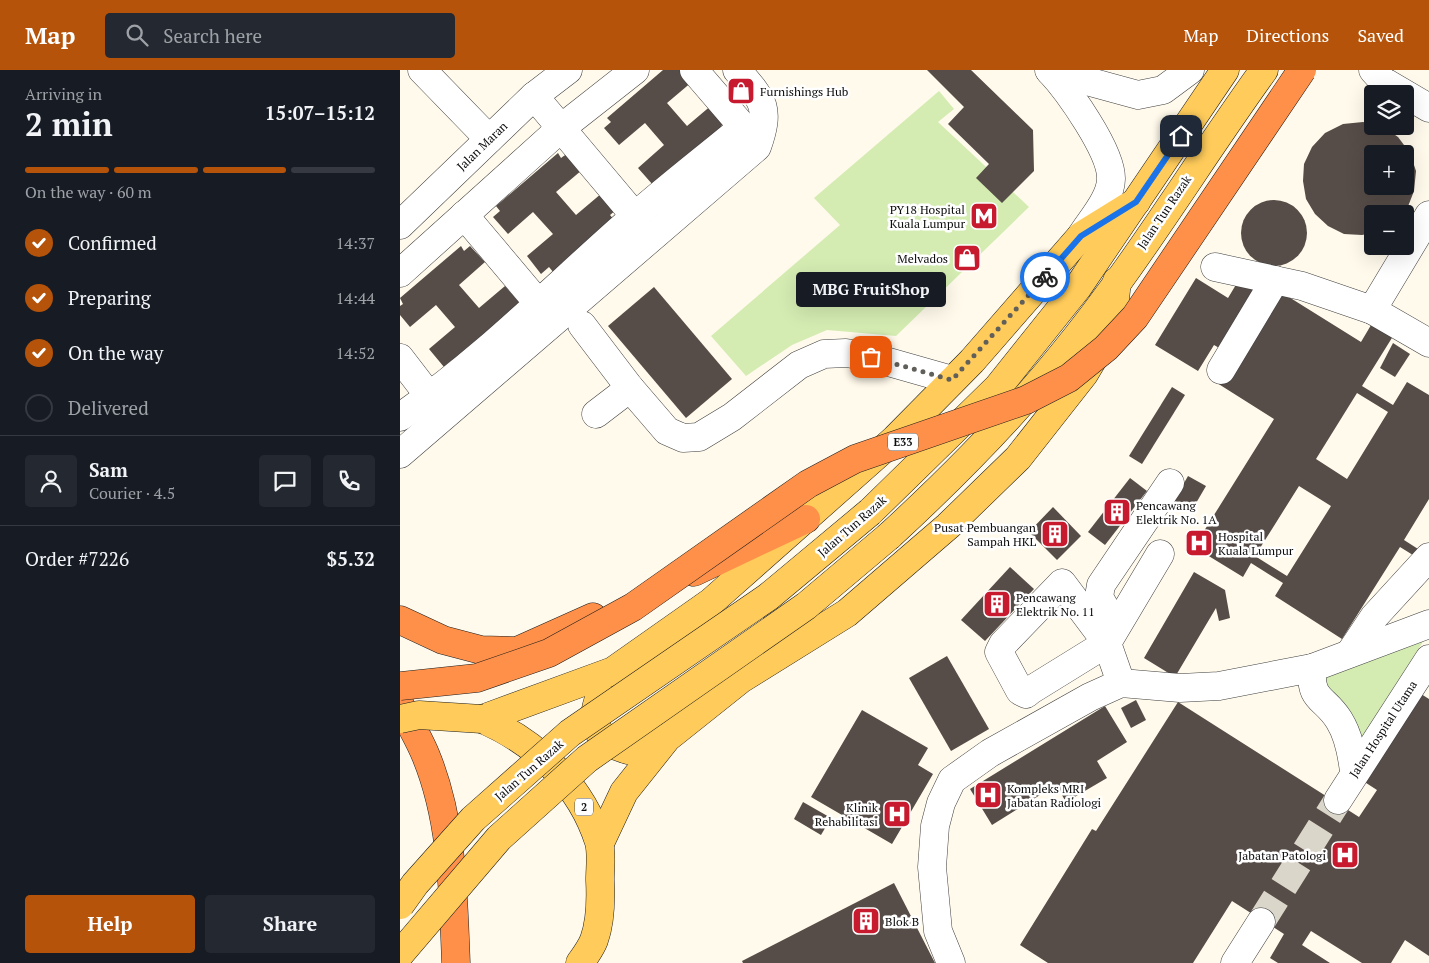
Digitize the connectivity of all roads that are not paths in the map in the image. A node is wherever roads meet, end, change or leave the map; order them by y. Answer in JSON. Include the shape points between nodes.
{"nodes":[{"id":1,"x":422,"y":70,"type":"edge"},
{"id":2,"x":568,"y":70,"type":"edge"},
{"id":3,"x":635,"y":70,"type":"edge"},
{"id":4,"x":694,"y":70,"type":"edge"},
{"id":5,"x":737,"y":70,"type":"edge"},
{"id":6,"x":1190,"y":70,"type":"edge"},
{"id":7,"x":1225,"y":70,"type":"edge"},
{"id":8,"x":1264,"y":70,"type":"edge"},
{"id":9,"x":1302,"y":70,"type":"edge"},
{"id":10,"x":1373,"y":70,"type":"edge"},
{"id":11,"x":1050,"y":71,"type":"edge"},
{"id":12,"x":534,"y":96,"type":"junction"},
{"id":13,"x":1429,"y":108,"type":"edge"},
{"id":14,"x":560,"y":129,"type":"junction"},
{"id":15,"x":489,"y":139,"type":"junction"},
{"id":16,"x":1136,"y":202,"type":"junction"},
{"id":17,"x":464,"y":215,"type":"junction"},
{"id":18,"x":1429,"y":215,"type":"edge"},
{"id":19,"x":635,"y":216,"type":"junction"},
{"id":20,"x":400,"y":225,"type":"edge"},
{"id":21,"x":1081,"y":236,"type":"junction"},
{"id":22,"x":1215,"y":267,"type":"dead end"},
{"id":23,"x":400,"y":273,"type":"edge"},
{"id":24,"x":1275,"y":280,"type":"junction"},
{"id":25,"x":1117,"y":281,"type":"junction"},
{"id":26,"x":539,"y":304,"type":"junction"},
{"id":27,"x":1372,"y":310,"type":"junction"},
{"id":28,"x":582,"y":325,"type":"dead end"},
{"id":29,"x":1429,"y":343,"type":"edge"},
{"id":30,"x":400,"y":358,"type":"edge"},
{"id":31,"x":1221,"y":370,"type":"dead end"},
{"id":32,"x":952,"y":380,"type":"junction"},
{"id":33,"x":630,"y":388,"type":"junction"},
{"id":34,"x":430,"y":397,"type":"junction"},
{"id":35,"x":596,"y":414,"type":"dead end"},
{"id":36,"x":400,"y":417,"type":"edge"},
{"id":37,"x":400,"y":454,"type":"edge"},
{"id":38,"x":1170,"y":483,"type":"dead end"},
{"id":39,"x":806,"y":519,"type":"junction"},
{"id":40,"x":1160,"y":554,"type":"dead end"},
{"id":41,"x":1429,"y":557,"type":"edge"},
{"id":42,"x":400,"y":620,"type":"edge"},
{"id":43,"x":1429,"y":624,"type":"edge"},
{"id":44,"x":1111,"y":634,"type":"junction"},
{"id":45,"x":1350,"y":653,"type":"junction"},
{"id":46,"x":1429,"y":659,"type":"edge"},
{"id":47,"x":1312,"y":668,"type":"junction"},
{"id":48,"x":613,"y":671,"type":"junction"},
{"id":49,"x":1121,"y":683,"type":"junction"},
{"id":50,"x":1429,"y":683,"type":"edge"},
{"id":51,"x":400,"y":686,"type":"edge"},
{"id":52,"x":1026,"y":694,"type":"junction"},
{"id":53,"x":400,"y":705,"type":"edge"},
{"id":54,"x":400,"y":719,"type":"edge"},
{"id":55,"x":482,"y":719,"type":"junction"},
{"id":56,"x":1033,"y":727,"type":"junction"},
{"id":57,"x":666,"y":738,"type":"junction"},
{"id":58,"x":1357,"y":768,"type":"junction"},
{"id":59,"x":1338,"y":800,"type":"tunnel mouth"},
{"id":60,"x":600,"y":843,"type":"junction"},
{"id":61,"x":400,"y":905,"type":"edge"},
{"id":62,"x":1261,"y":922,"type":"tunnel mouth"},
{"id":63,"x":400,"y":954,"type":"edge"},
{"id":64,"x":591,"y":956,"type":"edge"},
{"id":65,"x":456,"y":963,"type":"edge"},
{"id":66,"x":951,"y":963,"type":"edge"},
{"id":67,"x":1235,"y":963,"type":"edge"}],
"edges":[{"from":1,"to":15,"type":"street"},
{"from":2,"to":12,"type":"street","name":"Jalan Maran"},
{"from":3,"to":14,"type":"street"},
{"from":4,"to":19,"type":"street","via":[[743,127]]},
{"from":5,"to":37,"type":"street","via":[[760,96],[766,123],[757,147]]},
{"from":6,"to":11,"type":"street","via":[[1163,90],[1138,95]]},
{"from":7,"to":16,"type":"main road","name":"Jalan Tun Razak"},
{"from":8,"to":25,"type":"main road","name":"Jalan Tun Razak"},
{"from":9,"to":51,"type":"highway","number":"E33","bridge":true,"via":[[1134,316],[1106,348],[1068,378],[1026,400],[855,459],[808,484],[633,606],[549,653],[477,678]]},
{"from":10,"to":13,"type":"street","via":[[1383,81]]},
{"from":11,"to":21,"type":"street","via":[[1101,146],[1110,172],[1111,180],[1105,197]]},
{"from":12,"to":14,"type":"street"},
{"from":12,"to":15,"type":"street","name":"Jalan Maran"},
{"from":14,"to":17,"type":"street"},
{"from":14,"to":19,"type":"street"},
{"from":15,"to":20,"type":"street","name":"Jalan Maran"},
{"from":16,"to":21,"type":"main road"},
{"from":16,"to":61,"type":"main road","name":"Jalan Tun Razak","bridge":true,"via":[[1078,287],[998,387],[870,512],[768,596],[570,733],[473,819]]},
{"from":17,"to":23,"type":"street"},
{"from":17,"to":26,"type":"street"},
{"from":18,"to":27,"type":"street"},
{"from":19,"to":26,"type":"street"},
{"from":21,"to":32,"type":"main road"},
{"from":22,"to":24,"type":"street"},
{"from":24,"to":27,"type":"street"},
{"from":24,"to":31,"type":"street"},
{"from":25,"to":57,"type":"main road","name":"Jalan Tun Razak","via":[[1112,327],[1084,374],[1018,458],[948,526],[847,613],[740,679]]},
{"from":25,"to":63,"type":"main road","name":"Jalan Tun Razak","bridge":true,"via":[[1063,355],[987,442],[889,536],[806,606],[587,760],[499,838]]},
{"from":26,"to":34,"type":"street"},
{"from":27,"to":29,"type":"street"},
{"from":28,"to":33,"type":"street"},
{"from":30,"to":34,"type":"street"},
{"from":32,"to":33,"type":"street","via":[[871,357],[846,352],[824,354],[799,364],[732,417],[699,437],[683,438],[667,431]]},
{"from":32,"to":39,"type":"main road","via":[[895,439]]},
{"from":33,"to":35,"type":"street"},
{"from":34,"to":36,"type":"street"},
{"from":38,"to":44,"type":"street","via":[[1101,585],[1099,597]]},
{"from":39,"to":42,"type":"highway","via":[[517,651],[471,648],[443,640]]},
{"from":39,"to":48,"type":"main road","via":[[711,602]]},
{"from":40,"to":44,"type":"street"},
{"from":41,"to":45,"type":"street","via":[[1374,617]]},
{"from":43,"to":45,"type":"street"},
{"from":44,"to":49,"type":"street"},
{"from":44,"to":52,"type":"street"},
{"from":44,"to":52,"type":"street","via":[[1062,583],[999,652],[1020,691]]},
{"from":45,"to":47,"type":"street"},
{"from":46,"to":58,"type":"street","name":"Jalan Hospital Utama"},
{"from":47,"to":49,"type":"street","via":[[1203,688]]},
{"from":47,"to":58,"type":"street","via":[[1311,686],[1338,719]]},
{"from":48,"to":55,"type":"main road"},
{"from":48,"to":57,"type":"main road","via":[[595,710],[595,727],[599,734],[617,747],[641,752]]},
{"from":49,"to":56,"type":"street"},
{"from":50,"to":58,"type":"street","via":[[1381,761]]},
{"from":52,"to":56,"type":"street"},
{"from":53,"to":65,"type":"highway","via":[[426,756],[442,807],[453,869]]},
{"from":54,"to":55,"type":"main road","number":"2","bridge":true,"via":[[419,715]]},
{"from":55,"to":60,"type":"main road","number":"2","via":[[508,730],[532,746],[556,770],[578,795]]},
{"from":56,"to":66,"type":"street","via":[[952,780],[941,803],[935,826],[932,867],[938,931]]},
{"from":57,"to":60,"type":"main road","name":"Jalan Tun Razak","via":[[624,792]]},
{"from":58,"to":59,"type":"street","name":"Jalan Hospital Utama"},
{"from":60,"to":64,"type":"main road","number":"2","via":[[601,906]]},
{"from":62,"to":67,"type":"street"}]}
